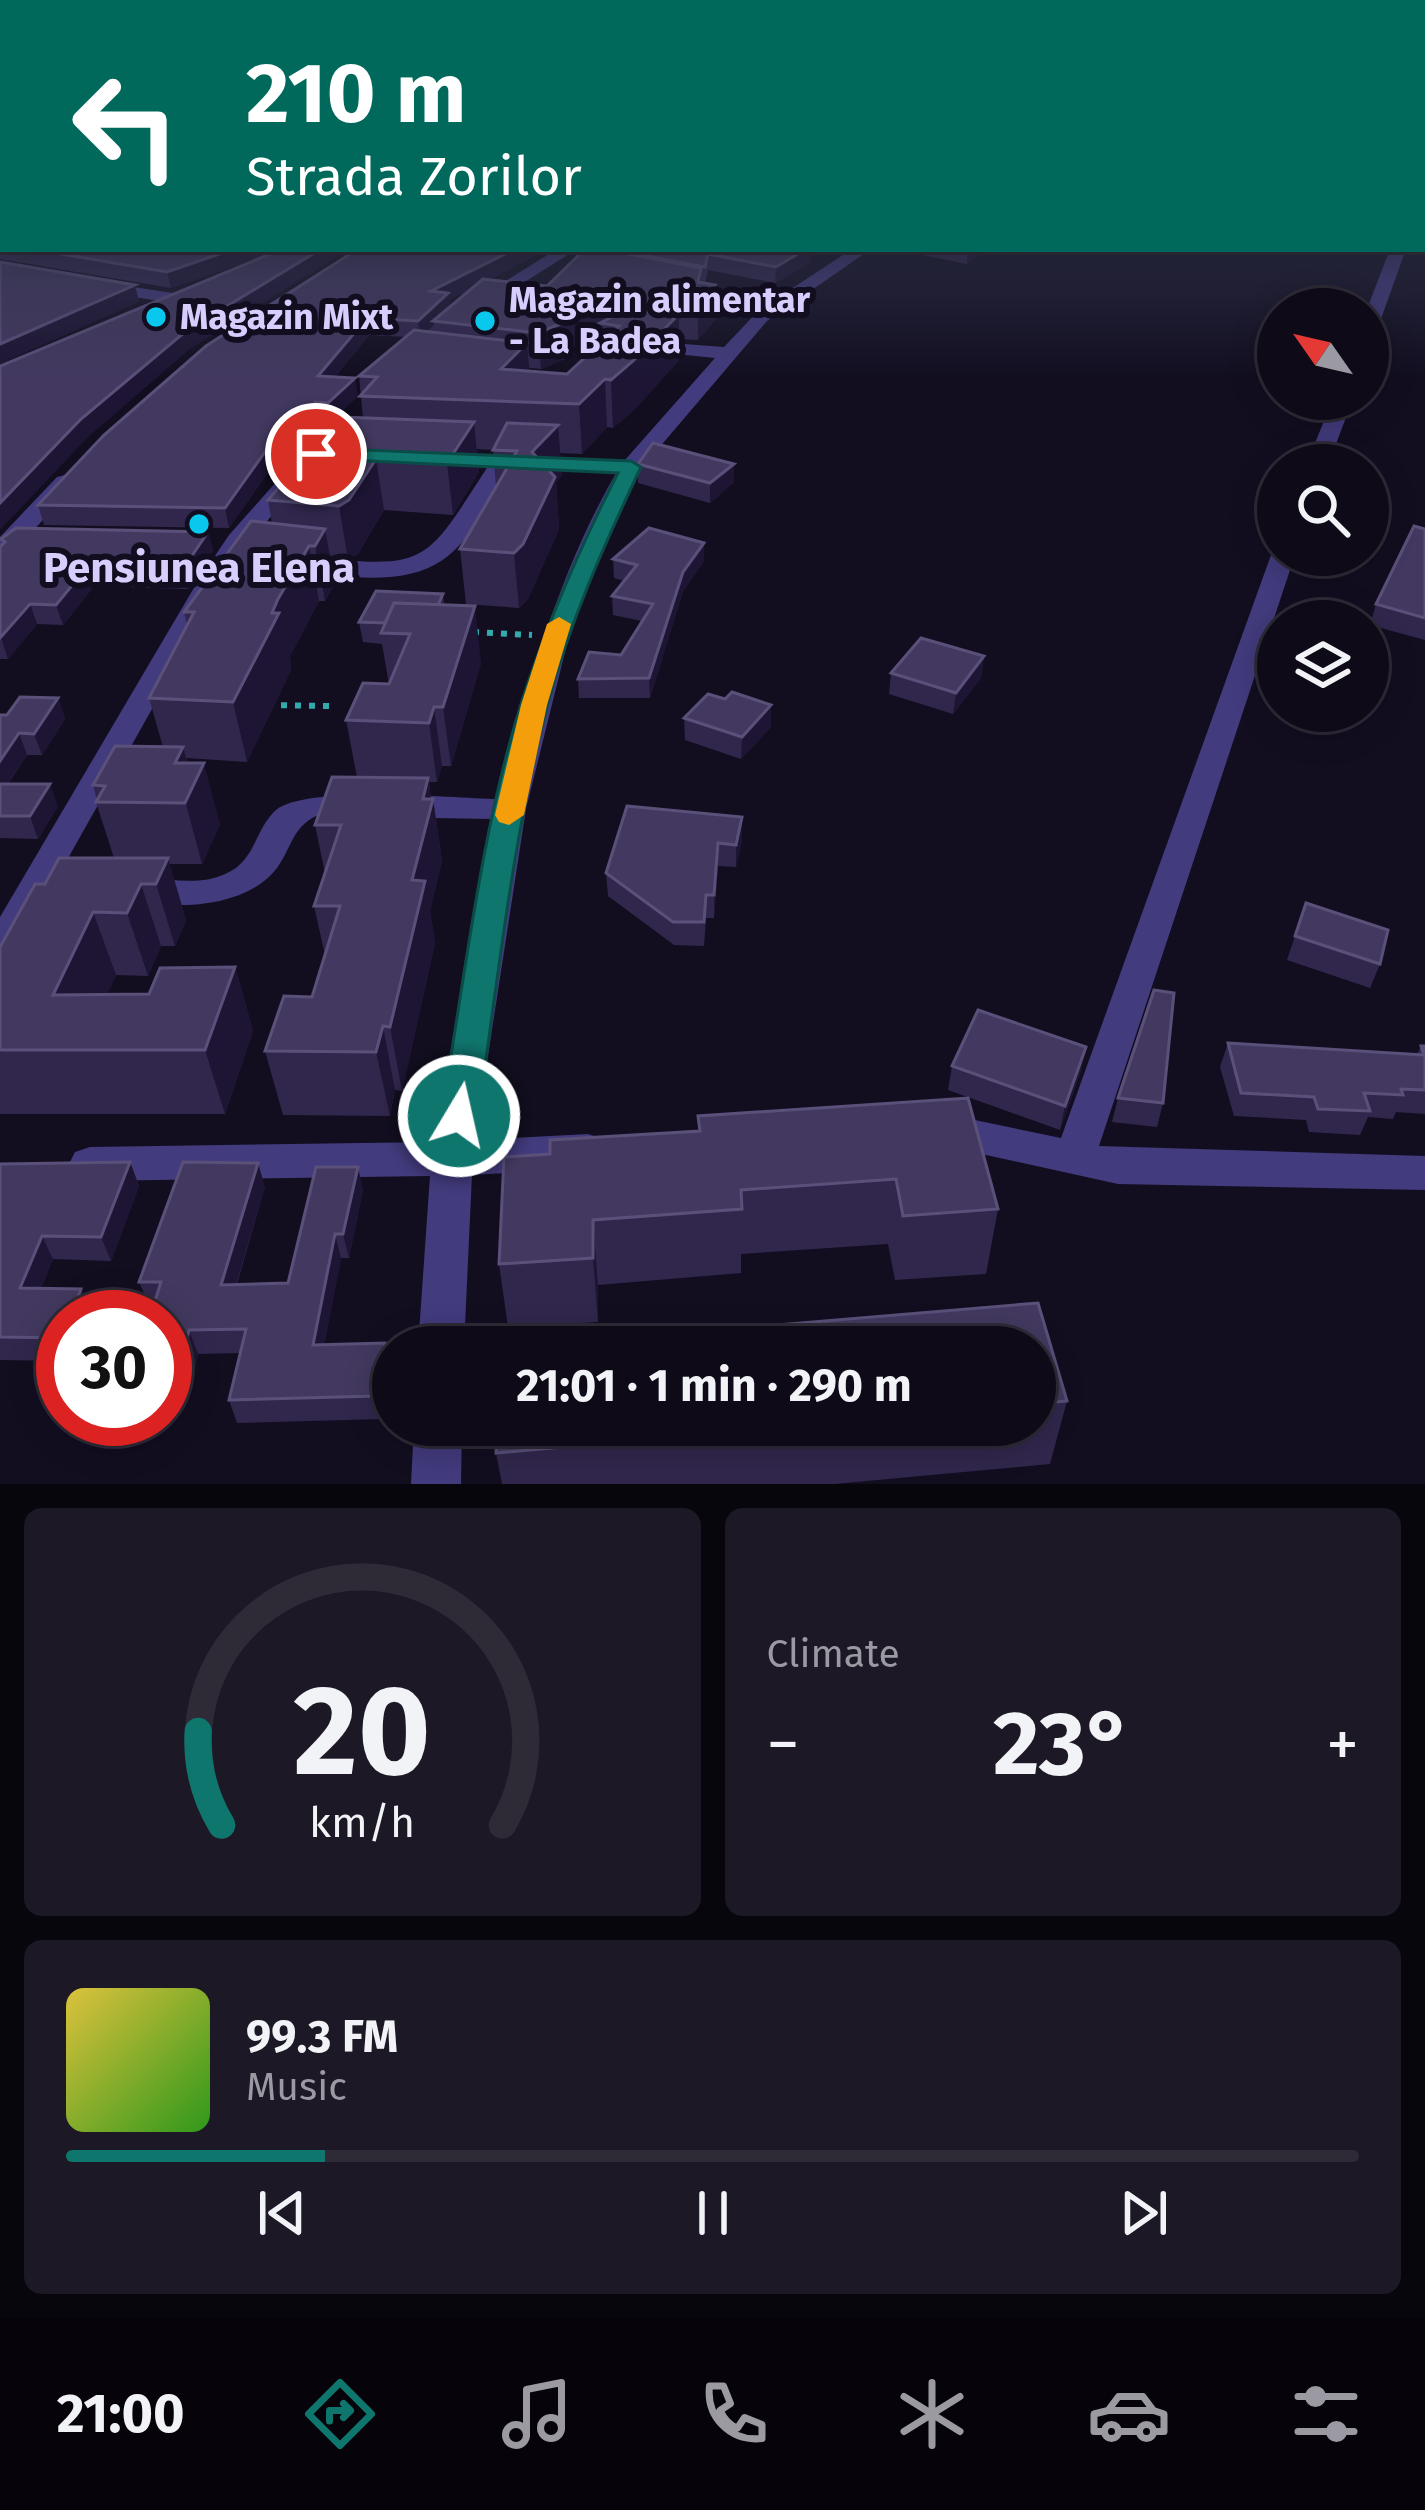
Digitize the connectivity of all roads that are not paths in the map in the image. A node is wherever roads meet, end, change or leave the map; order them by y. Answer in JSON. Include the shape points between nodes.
{"nodes":[{"id":1,"x":858,"y":252,"type":"edge"},
{"id":2,"x":1397,"y":252,"type":"edge"},
{"id":3,"x":564,"y":259,"type":"edge"},
{"id":4,"x":82,"y":284,"type":"edge"},
{"id":5,"x":658,"y":284,"type":"edge"},
{"id":6,"x":1384,"y":288,"type":"edge"},
{"id":7,"x":173,"y":298,"type":"edge"},
{"id":8,"x":772,"y":306,"type":"junction"},
{"id":9,"x":460,"y":316,"type":"edge"},
{"id":10,"x":612,"y":349,"type":"edge"},
{"id":11,"x":726,"y":353,"type":"junction"},
{"id":12,"x":85,"y":461,"type":"edge"},
{"id":13,"x":308,"y":462,"type":"edge"},
{"id":14,"x":631,"y":467,"type":"junction"},
{"id":15,"x":46,"y":537,"type":"edge"},
{"id":16,"x":8,"y":544,"type":"edge"},
{"id":17,"x":224,"y":546,"type":"junction"},
{"id":18,"x":1276,"y":576,"type":"edge"},
{"id":19,"x":510,"y":808,"type":"junction"},
{"id":20,"x":34,"y":887,"type":"junction"},
{"id":21,"x":0,"y":947,"type":"edge"},
{"id":22,"x":909,"y":1131,"type":"edge"},
{"id":23,"x":635,"y":1148,"type":"edge"},
{"id":24,"x":452,"y":1160,"type":"junction"},
{"id":25,"x":1074,"y":1160,"type":"junction"},
{"id":26,"x":47,"y":1165,"type":"edge"},
{"id":27,"x":1425,"y":1173,"type":"edge"},
{"id":28,"x":442,"y":1326,"type":"edge"},
{"id":29,"x":437,"y":1446,"type":"edge"},
{"id":30,"x":436,"y":1484,"type":"edge"}],
"edges":[{"from":1,"to":8,"type":"street"},
{"from":2,"to":6,"type":"street"},
{"from":3,"to":9,"type":"street"},
{"from":4,"to":7,"type":"street"},
{"from":5,"to":8,"type":"street"},
{"from":8,"to":11,"type":"street"},
{"from":10,"to":11,"type":"street","via":[[654,344]]},
{"from":11,"to":14,"type":"street"},
{"from":12,"to":16,"type":"street"},
{"from":13,"to":17,"type":"street"},
{"from":14,"to":17,"type":"street","via":[[491,462],[450,544],[421,563],[372,569]]},
{"from":14,"to":19,"type":"street","via":[[555,636]]},
{"from":15,"to":16,"type":"street"},
{"from":17,"to":20,"type":"street"},
{"from":18,"to":25,"type":"street"},
{"from":19,"to":20,"type":"street","via":[[311,806],[288,817],[268,857],[227,887]]},
{"from":19,"to":24,"type":"street"},
{"from":20,"to":21,"type":"street"},
{"from":22,"to":25,"type":"street","via":[[964,1132]]},
{"from":23,"to":24,"type":"street"},
{"from":24,"to":26,"type":"street"},
{"from":24,"to":28,"type":"street"},
{"from":25,"to":27,"type":"street","via":[[1155,1170]]},
{"from":29,"to":30,"type":"street"}]}
